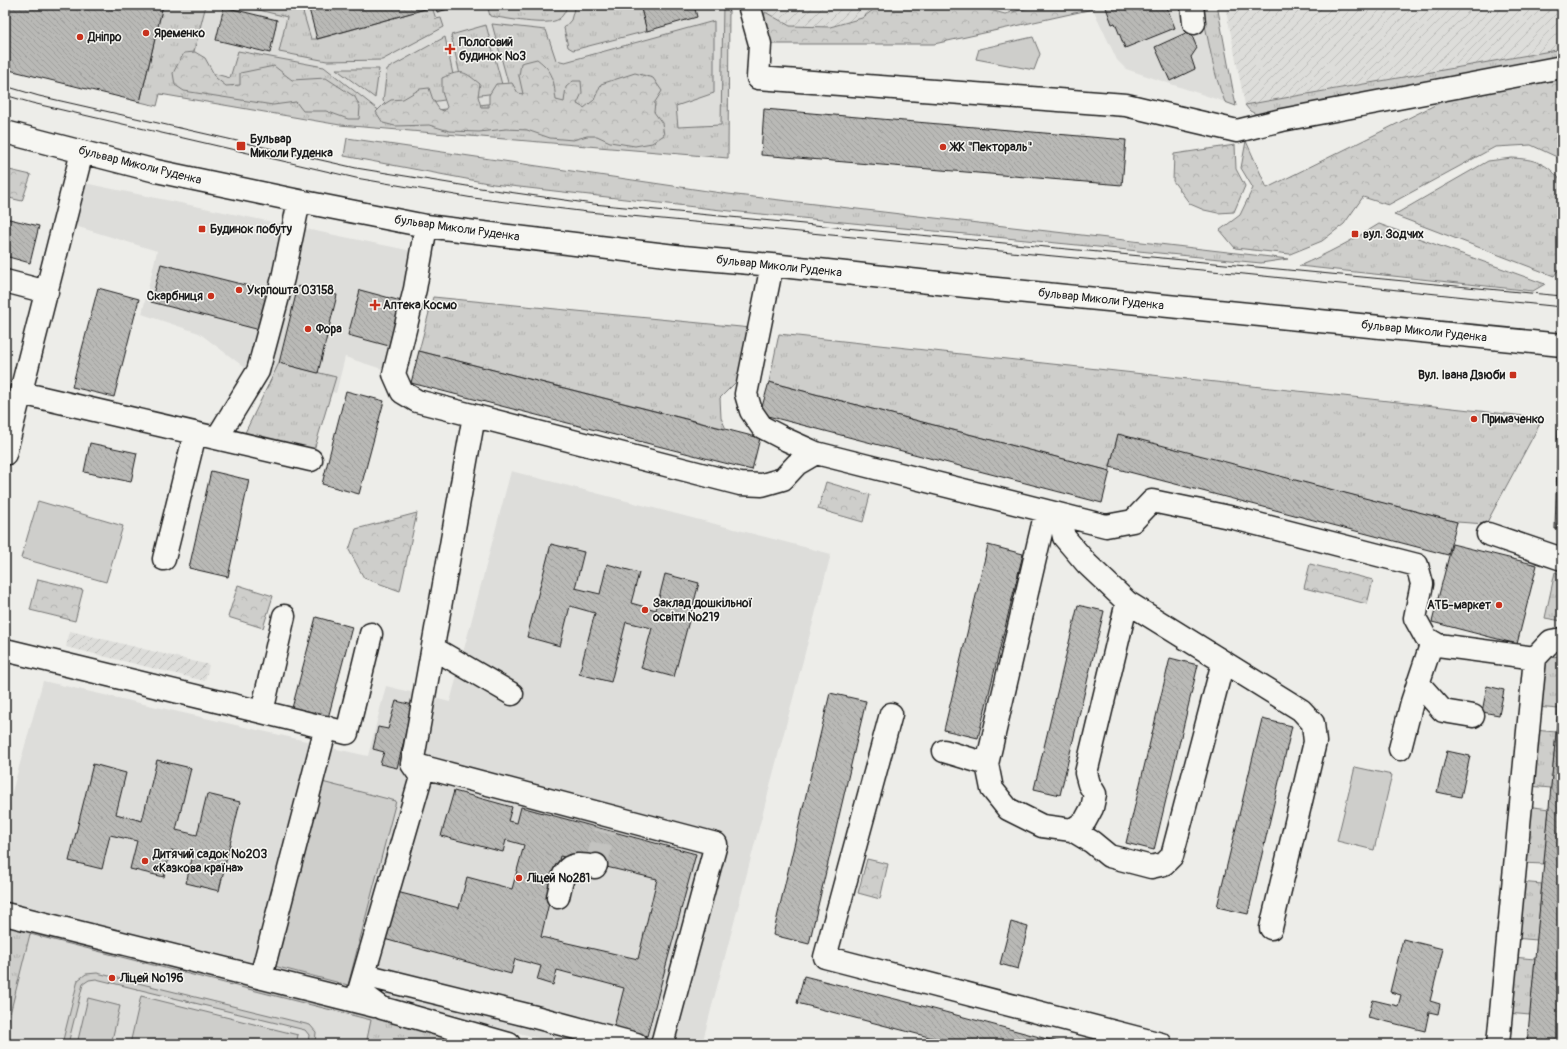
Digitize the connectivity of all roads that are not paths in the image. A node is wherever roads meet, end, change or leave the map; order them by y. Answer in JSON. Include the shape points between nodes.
{"nodes":[{"id":1,"x":749,"y":5,"type":"edge"},
{"id":2,"x":1562,"y":66,"type":"edge"},
{"id":3,"x":5,"y":132,"type":"edge"},
{"id":4,"x":82,"y":152,"type":"junction"},
{"id":5,"x":299,"y":202,"type":"junction"},
{"id":6,"x":426,"y":226,"type":"junction"},
{"id":7,"x":772,"y":265,"type":"junction"},
{"id":8,"x":6,"y":282,"type":"edge"},
{"id":9,"x":47,"y":292,"type":"junction"},
{"id":10,"x":1562,"y":345,"type":"edge"},
{"id":11,"x":21,"y":393,"type":"junction"},
{"id":12,"x":474,"y":416,"type":"junction"},
{"id":13,"x":195,"y":434,"type":"junction"},
{"id":14,"x":217,"y":438,"type":"junction"},
{"id":15,"x":816,"y":453,"type":"junction"},
{"id":16,"x":5,"y":454,"type":"edge"},
{"id":17,"x":312,"y":460,"type":"dead end"},
{"id":18,"x":1054,"y":513,"type":"junction"},
{"id":19,"x":1488,"y":534,"type":"dead end"},
{"id":20,"x":164,"y":559,"type":"dead end"},
{"id":21,"x":1562,"y":559,"type":"edge"},
{"id":22,"x":1127,"y":602,"type":"junction"},
{"id":23,"x":284,"y":616,"type":"dead end"},
{"id":24,"x":371,"y":634,"type":"dead end"},
{"id":25,"x":1562,"y":639,"type":"edge"},
{"id":26,"x":1432,"y":642,"type":"junction"},
{"id":27,"x":433,"y":648,"type":"junction"},
{"id":28,"x":5,"y":650,"type":"edge"},
{"id":29,"x":1535,"y":658,"type":"junction"},
{"id":30,"x":1223,"y":662,"type":"junction"},
{"id":31,"x":1418,"y":683,"type":"junction"},
{"id":32,"x":512,"y":694,"type":"dead end"},
{"id":33,"x":262,"y":712,"type":"junction"},
{"id":34,"x":891,"y":714,"type":"dead end"},
{"id":35,"x":1473,"y":716,"type":"dead end"},
{"id":36,"x":326,"y":727,"type":"junction"},
{"id":37,"x":1400,"y":749,"type":"dead end"},
{"id":38,"x":944,"y":751,"type":"dead end"},
{"id":39,"x":412,"y":764,"type":"junction"},
{"id":40,"x":987,"y":764,"type":"junction"},
{"id":41,"x":1072,"y":830,"type":"junction"},
{"id":42,"x":596,"y":865,"type":"dead end"},
{"id":43,"x":558,"y":897,"type":"dead end"},
{"id":44,"x":5,"y":914,"type":"edge"},
{"id":45,"x":1270,"y":928,"type":"dead end"},
{"id":46,"x":364,"y":975,"type":"junction"},
{"id":47,"x":261,"y":976,"type":"junction"},
{"id":48,"x":382,"y":1008,"type":"junction"},
{"id":49,"x":509,"y":1044,"type":"edge"},
{"id":50,"x":636,"y":1044,"type":"edge"},
{"id":51,"x":662,"y":1044,"type":"edge"},
{"id":52,"x":1161,"y":1044,"type":"edge"},
{"id":53,"x":1498,"y":1044,"type":"edge"}],
"edges":[{"from":1,"to":2,"type":"street","via":[[760,44],[758,78],[1126,105],[1237,131]]},
{"from":3,"to":4,"type":"street","name":"бульвар Миколи Руденка"},
{"from":4,"to":5,"type":"street","name":"бульвар Миколи Руденка"},
{"from":4,"to":9,"type":"street"},
{"from":5,"to":6,"type":"street","name":"бульвар Миколи Руденка"},
{"from":5,"to":14,"type":"street","via":[[258,371]]},
{"from":6,"to":7,"type":"street","name":"бульвар Миколи Руденка","via":[[683,257]]},
{"from":6,"to":12,"type":"street","via":[[415,289],[394,374],[402,392],[417,402]]},
{"from":7,"to":10,"type":"street","name":"бульвар Миколи Руденка"},
{"from":7,"to":15,"type":"street","via":[[746,394],[751,411],[762,428]]},
{"from":8,"to":9,"type":"street"},
{"from":9,"to":11,"type":"street"},
{"from":11,"to":13,"type":"street"},
{"from":11,"to":16,"type":"street"},
{"from":12,"to":15,"type":"street","via":[[740,484],[762,485],[783,479],[798,464]]},
{"from":12,"to":27,"type":"street"},
{"from":13,"to":14,"type":"street"},
{"from":13,"to":20,"type":"street"},
{"from":14,"to":17,"type":"street"},
{"from":15,"to":18,"type":"street"},
{"from":18,"to":22,"type":"street","via":[[1061,524],[1064,538]]},
{"from":18,"to":26,"type":"street","via":[[1106,526],[1133,521],[1152,501],[1234,518],[1417,565],[1422,584],[1415,618],[1426,638]]},
{"from":18,"to":40,"type":"street"},
{"from":19,"to":21,"type":"street"},
{"from":22,"to":30,"type":"street"},
{"from":22,"to":41,"type":"street","via":[[1086,773],[1095,794],[1092,808],[1085,821]]},
{"from":23,"to":33,"type":"street"},
{"from":24,"to":36,"type":"street","via":[[347,733]]},
{"from":25,"to":29,"type":"street","via":[[1551,641]]},
{"from":26,"to":29,"type":"street","via":[[1438,645]]},
{"from":26,"to":31,"type":"street"},
{"from":27,"to":32,"type":"street"},
{"from":27,"to":39,"type":"street"},
{"from":28,"to":33,"type":"street"},
{"from":29,"to":53,"type":"street"},
{"from":30,"to":41,"type":"street","via":[[1172,856],[1164,864],[1151,867],[1109,856]]},
{"from":30,"to":45,"type":"street","via":[[1301,710],[1313,723],[1315,742]]},
{"from":31,"to":35,"type":"street","via":[[1442,711]]},
{"from":31,"to":37,"type":"street"},
{"from":33,"to":36,"type":"street"},
{"from":34,"to":52,"type":"street","via":[[825,956]]},
{"from":36,"to":47,"type":"street"},
{"from":38,"to":40,"type":"street"},
{"from":39,"to":46,"type":"street","via":[[421,777]]},
{"from":39,"to":51,"type":"street","via":[[607,823],[716,844]]},
{"from":40,"to":41,"type":"street","via":[[992,789],[1008,809],[1042,826]]},
{"from":42,"to":43,"type":"street","via":[[576,865],[569,868],[564,875]]},
{"from":44,"to":47,"type":"street"},
{"from":46,"to":48,"type":"street","via":[[359,991]]},
{"from":46,"to":50,"type":"street"},
{"from":47,"to":48,"type":"street"},
{"from":48,"to":49,"type":"street"}]}
